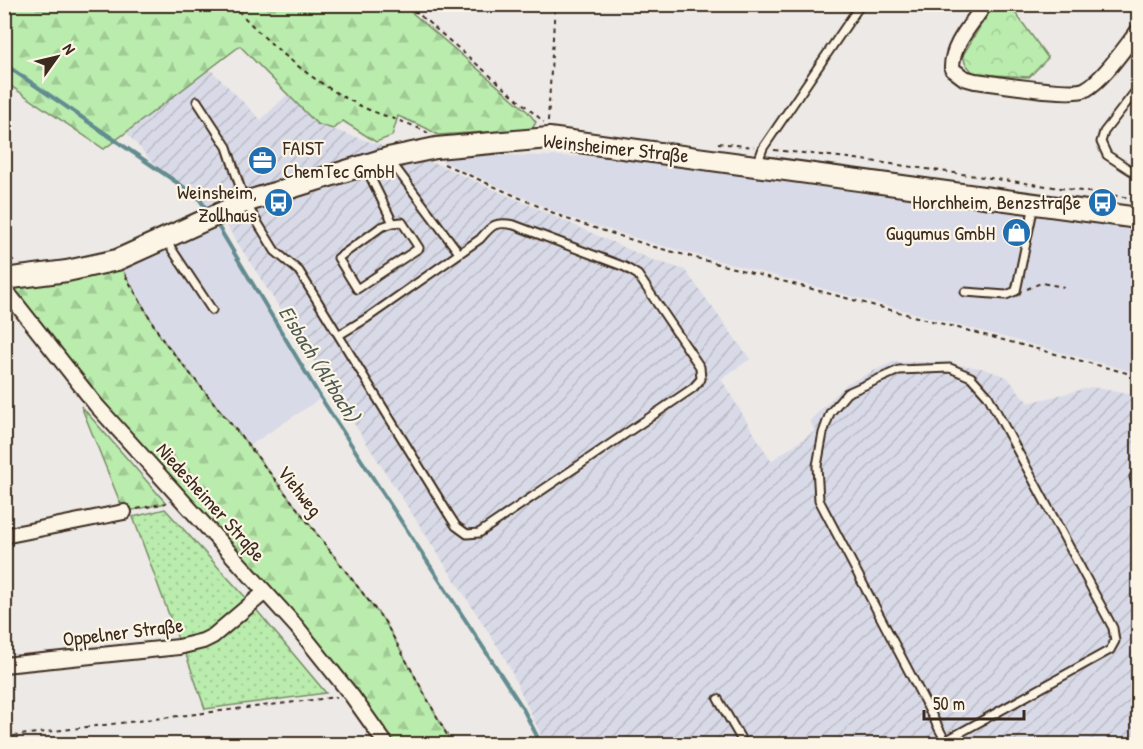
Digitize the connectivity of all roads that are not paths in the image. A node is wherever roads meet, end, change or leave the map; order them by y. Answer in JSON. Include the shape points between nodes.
{"nodes":[{"id":1,"x":861,"y":4,"type":"edge"},
{"id":2,"x":985,"y":4,"type":"edge"},
{"id":3,"x":1138,"y":31,"type":"edge"},
{"id":4,"x":1138,"y":88,"type":"edge"},
{"id":5,"x":197,"y":101,"type":"dead end"},
{"id":6,"x":388,"y":158,"type":"junction"},
{"id":7,"x":757,"y":165,"type":"junction"},
{"id":8,"x":365,"y":166,"type":"junction"},
{"id":9,"x":1138,"y":175,"type":"edge"},
{"id":10,"x":245,"y":202,"type":"junction"},
{"id":11,"x":1035,"y":203,"type":"junction"},
{"id":12,"x":1138,"y":218,"type":"edge"},
{"id":13,"x":393,"y":223,"type":"junction"},
{"id":14,"x":165,"y":239,"type":"junction"},
{"id":15,"x":459,"y":253,"type":"junction"},
{"id":16,"x":4,"y":279,"type":"edge"},
{"id":17,"x":4,"y":288,"type":"edge"},
{"id":18,"x":965,"y":292,"type":"dead end"},
{"id":19,"x":212,"y":310,"type":"dead end"},
{"id":20,"x":339,"y":335,"type":"junction"},
{"id":21,"x":1134,"y":477,"type":"dead end"},
{"id":22,"x":1138,"y":491,"type":"edge"},
{"id":23,"x":124,"y":512,"type":"road end"},
{"id":24,"x":4,"y":536,"type":"edge"},
{"id":25,"x":266,"y":592,"type":"junction"},
{"id":26,"x":4,"y":665,"type":"edge"},
{"id":27,"x":718,"y":699,"type":"dead end"},
{"id":28,"x":946,"y":743,"type":"edge"},
{"id":29,"x":386,"y":744,"type":"edge"},
{"id":30,"x":744,"y":744,"type":"edge"}],
"edges":[{"from":1,"to":7,"type":"lane","via":[[763,148]]},
{"from":2,"to":3,"type":"street","via":[[952,58],[952,69],[975,81],[1083,91]]},
{"from":4,"to":9,"type":"lane","via":[[1104,132],[1101,142],[1107,155]]},
{"from":5,"to":10,"type":"lane","via":[[227,147]]},
{"from":6,"to":7,"type":"main road","name":"Weinsheimer Straße","via":[[436,148],[549,138]]},
{"from":6,"to":8,"type":"main road","name":"Weinsheimer Straße"},
{"from":6,"to":15,"type":"lane"},
{"from":7,"to":11,"type":"main road","name":"Weinsheimer Straße"},
{"from":8,"to":10,"type":"main road","name":"Weinsheimer Straße"},
{"from":8,"to":13,"type":"lane"},
{"from":10,"to":14,"type":"main road","name":"Weinsheimer Straße"},
{"from":10,"to":20,"type":"lane","via":[[275,251],[299,271]]},
{"from":11,"to":12,"type":"main road","name":"Weinsheimer Straße"},
{"from":11,"to":18,"type":"lane","via":[[1016,291],[1006,295]]},
{"from":13,"to":13,"type":"lane","via":[[381,227],[338,258],[357,289],[418,248],[402,222]]},
{"from":14,"to":16,"type":"main road","name":"Weinsheimer Straße","via":[[117,260]]},
{"from":14,"to":19,"type":"lane"},
{"from":15,"to":20,"type":"lane"},
{"from":15,"to":20,"type":"lane","via":[[491,226],[502,223],[625,267],[638,274],[700,367],[701,379],[479,533],[467,534],[456,526]]},
{"from":17,"to":25,"type":"street","name":"Niedesheimer Straße","via":[[176,504]]},
{"from":21,"to":22,"type":"lane"},
{"from":23,"to":24,"type":"street"},
{"from":25,"to":26,"type":"street","name":"Oppelner Straße","via":[[202,641]]},
{"from":25,"to":29,"type":"street","name":"Niedesheimer Straße","via":[[352,696]]},
{"from":27,"to":30,"type":"lane"},
{"from":28,"to":28,"type":"lane","via":[[819,500],[817,466],[830,412],[847,393],[899,370],[950,368],[971,377],[988,396],[1113,628],[1115,641],[1110,650]]}]}
